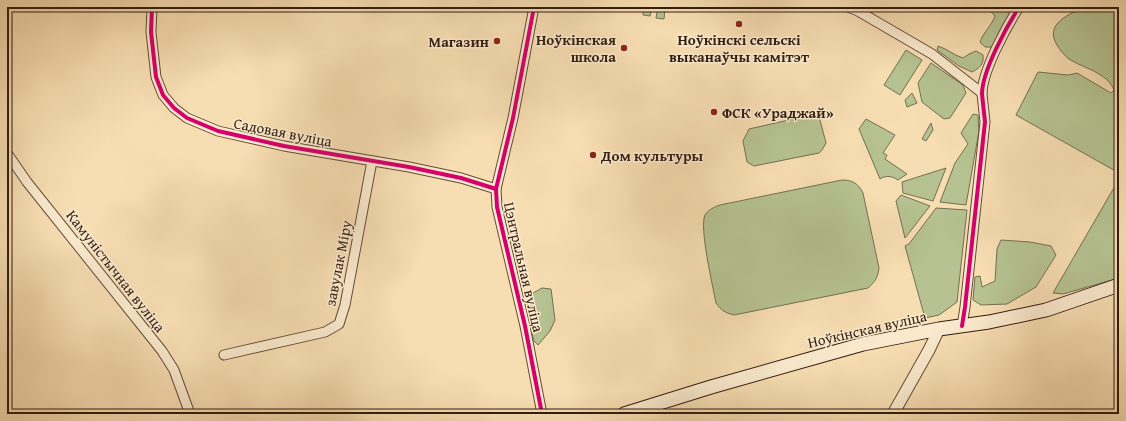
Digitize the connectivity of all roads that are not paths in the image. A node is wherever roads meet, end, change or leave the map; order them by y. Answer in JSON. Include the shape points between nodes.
{"nodes":[{"id":1,"x":152,"y":7,"type":"edge"},
{"id":2,"x":534,"y":7,"type":"edge"},
{"id":3,"x":848,"y":7,"type":"edge"},
{"id":4,"x":1019,"y":7,"type":"edge"},
{"id":5,"x":982,"y":93,"type":"junction"},
{"id":6,"x":7,"y":153,"type":"edge"},
{"id":7,"x":372,"y":161,"type":"junction"},
{"id":8,"x":496,"y":189,"type":"junction"},
{"id":9,"x":1119,"y":286,"type":"edge"},
{"id":10,"x":962,"y":326,"type":"junction"},
{"id":11,"x":938,"y":329,"type":"junction"},
{"id":12,"x":224,"y":355,"type":"dead end"},
{"id":13,"x":190,"y":414,"type":"edge"},
{"id":14,"x":542,"y":414,"type":"edge"},
{"id":15,"x":624,"y":414,"type":"edge"},
{"id":16,"x":893,"y":414,"type":"edge"}],
"edges":[{"from":1,"to":7,"type":"street","name":"Садовая вуліца","via":[[151,32],[156,76],[164,95],[174,108],[187,118],[218,131],[284,146]]},
{"from":2,"to":8,"type":"street","name":"Цэнтральная вуліца","via":[[513,118]]},
{"from":3,"to":5,"type":"street","via":[[932,54]]},
{"from":4,"to":5,"type":"street","via":[[993,56]]},
{"from":5,"to":10,"type":"street","via":[[986,122]]},
{"from":6,"to":13,"type":"street","name":"Камуністычная вуліца","via":[[27,182],[162,351],[174,370]]},
{"from":7,"to":8,"type":"street","name":"Садовая вуліца","via":[[461,178]]},
{"from":7,"to":12,"type":"street","name":"завулак Міру","via":[[345,305],[339,324],[325,332]]},
{"from":8,"to":14,"type":"street","name":"Цэнтральная вуліца","via":[[497,208],[525,326]]},
{"from":9,"to":10,"type":"main road","name":"Ноўкінская вуліца","via":[[1046,310]]},
{"from":10,"to":11,"type":"main road","name":"Ноўкінская вуліца"},
{"from":11,"to":15,"type":"main road","name":"Ноўкінская вуліца","via":[[863,344]]},
{"from":11,"to":16,"type":"street"}]}
